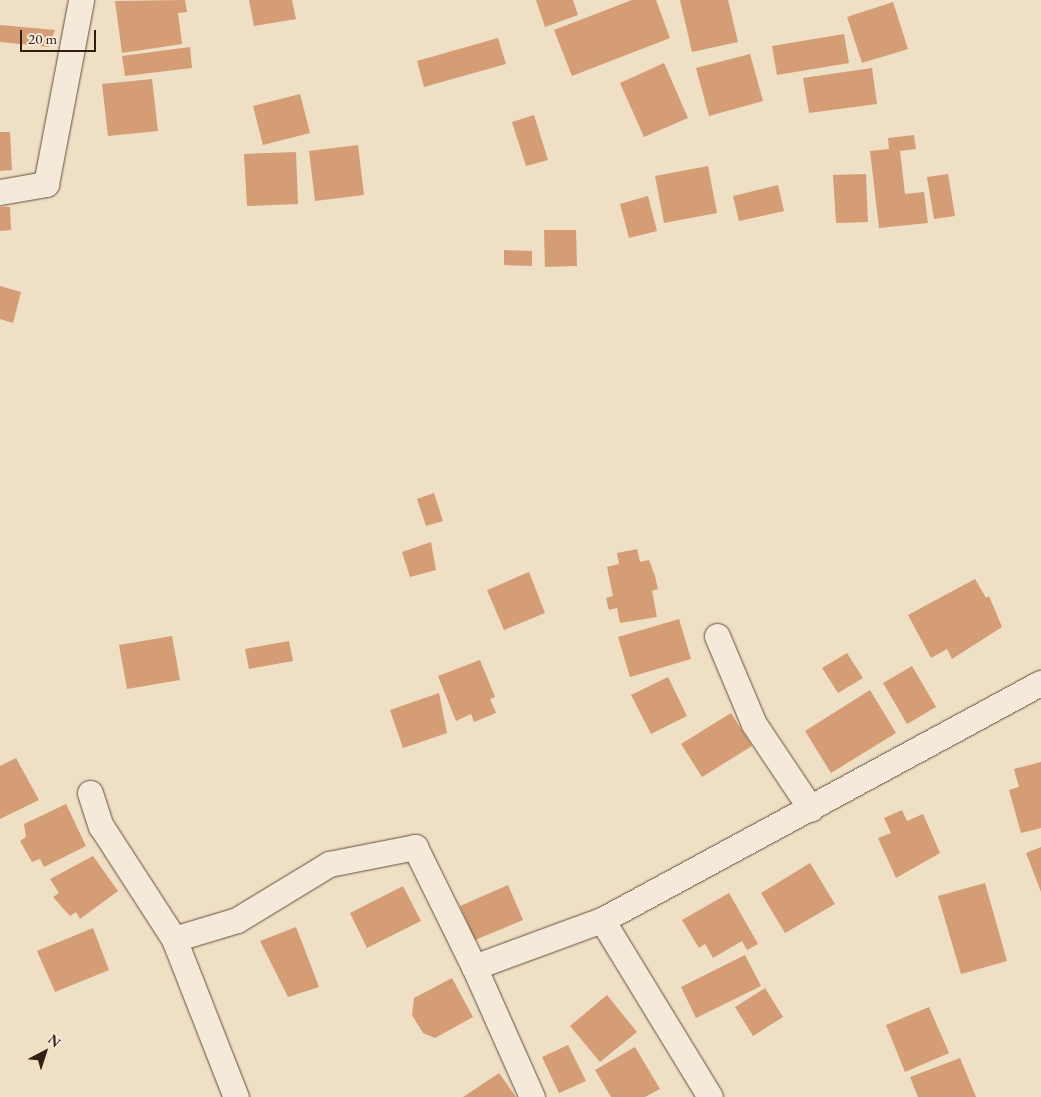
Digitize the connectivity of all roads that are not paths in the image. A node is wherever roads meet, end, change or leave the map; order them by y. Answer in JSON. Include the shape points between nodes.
{"nodes":[{"id":1,"x":81,"y":0,"type":"edge"},
{"id":2,"x":0,"y":192,"type":"edge"},
{"id":3,"x":717,"y":636,"type":"dead end"},
{"id":4,"x":1041,"y":683,"type":"edge"},
{"id":5,"x":90,"y":793,"type":"dead end"},
{"id":6,"x":811,"y":809,"type":"junction"},
{"id":7,"x":602,"y":920,"type":"junction"},
{"id":8,"x":174,"y":939,"type":"junction"},
{"id":9,"x":474,"y":967,"type":"junction"},
{"id":10,"x":236,"y":1097,"type":"edge"},
{"id":11,"x":532,"y":1097,"type":"edge"},
{"id":12,"x":710,"y":1097,"type":"edge"}],
"edges":[{"from":1,"to":2,"type":"street","via":[[46,184]]},
{"from":3,"to":6,"type":"street","via":[[754,724]]},
{"from":4,"to":6,"type":"street"},
{"from":5,"to":8,"type":"street","via":[[101,826]]},
{"from":6,"to":7,"type":"street"},
{"from":7,"to":9,"type":"street"},
{"from":7,"to":12,"type":"street"},
{"from":8,"to":9,"type":"street","via":[[237,920],[329,864],[415,848]]},
{"from":8,"to":10,"type":"street"},
{"from":9,"to":11,"type":"street"}]}
